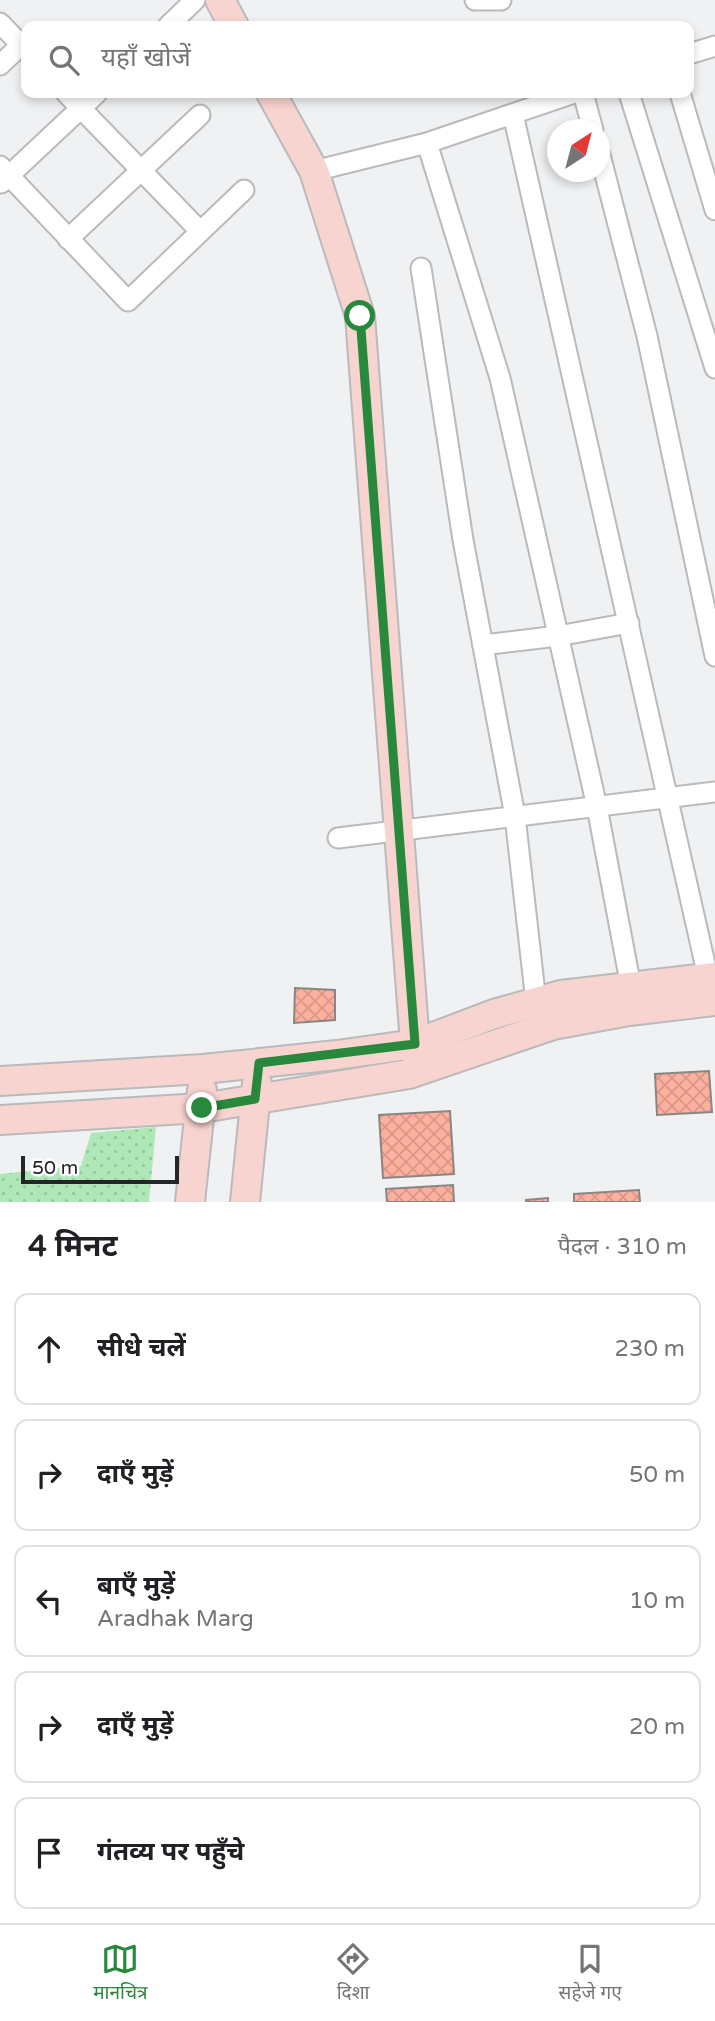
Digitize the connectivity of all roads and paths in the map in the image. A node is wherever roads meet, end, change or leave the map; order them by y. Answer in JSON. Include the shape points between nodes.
{"nodes":[{"id":1,"x":195,"y":0,"type":"edge"},
{"id":2,"x":220,"y":0,"type":"edge"},
{"id":3,"x":475,"y":0,"type":"edge"},
{"id":4,"x":500,"y":0,"type":"edge"},
{"id":5,"x":172,"y":21,"type":"edge"},
{"id":6,"x":231,"y":21,"type":"edge"},
{"id":7,"x":0,"y":23,"type":"edge"},
{"id":8,"x":21,"y":45,"type":"edge"},
{"id":9,"x":715,"y":46,"type":"edge"},
{"id":10,"x":21,"y":50,"type":"edge"},
{"id":11,"x":694,"y":52,"type":"edge"},
{"id":12,"x":0,"y":65,"type":"edge"},
{"id":13,"x":71,"y":98,"type":"edge"},
{"id":14,"x":91,"y":98,"type":"edge"},
{"id":15,"x":274,"y":98,"type":"edge"},
{"id":16,"x":559,"y":98,"type":"edge"},
{"id":17,"x":584,"y":98,"type":"edge"},
{"id":18,"x":631,"y":98,"type":"edge"},
{"id":19,"x":681,"y":98,"type":"edge"},
{"id":20,"x":80,"y":108,"type":"junction"},
{"id":21,"x":513,"y":114,"type":"junction"},
{"id":22,"x":200,"y":115,"type":"dead end"},
{"id":23,"x":590,"y":119,"type":"edge"},
{"id":24,"x":427,"y":143,"type":"junction"},
{"id":25,"x":314,"y":171,"type":"junction"},
{"id":26,"x":140,"y":172,"type":"junction"},
{"id":27,"x":3,"y":175,"type":"edge"},
{"id":28,"x":607,"y":182,"type":"edge"},
{"id":29,"x":244,"y":190,"type":"dead end"},
{"id":30,"x":715,"y":210,"type":"edge"},
{"id":31,"x":199,"y":230,"type":"junction"},
{"id":32,"x":68,"y":239,"type":"junction"},
{"id":33,"x":421,"y":268,"type":"dead end"},
{"id":34,"x":708,"y":320,"type":"edge"},
{"id":35,"x":715,"y":368,"type":"edge"},
{"id":36,"x":629,"y":622,"type":"junction"},
{"id":37,"x":558,"y":636,"type":"junction"},
{"id":38,"x":483,"y":645,"type":"junction"},
{"id":39,"x":715,"y":656,"type":"edge"},
{"id":40,"x":715,"y":792,"type":"edge"},
{"id":41,"x":669,"y":798,"type":"junction"},
{"id":42,"x":597,"y":807,"type":"junction"},
{"id":43,"x":515,"y":816,"type":"junction"},
{"id":44,"x":398,"y":831,"type":"junction"},
{"id":45,"x":338,"y":838,"type":"dead end"},
{"id":46,"x":713,"y":985,"type":"edge"},
{"id":47,"x":631,"y":986,"type":"junction"},
{"id":48,"x":536,"y":1002,"type":"junction"},
{"id":49,"x":417,"y":1057,"type":"junction"},
{"id":50,"x":259,"y":1063,"type":"junction"},
{"id":51,"x":203,"y":1069,"type":"junction"},
{"id":52,"x":0,"y":1081,"type":"edge"},
{"id":53,"x":255,"y":1099,"type":"junction"},
{"id":54,"x":202,"y":1108,"type":"junction"},
{"id":55,"x":0,"y":1121,"type":"edge"},
{"id":56,"x":190,"y":1202,"type":"edge"},
{"id":57,"x":244,"y":1202,"type":"edge"}],
"edges":[{"from":1,"to":5,"type":"street"},
{"from":2,"to":6,"type":"main road"},
{"from":3,"to":4,"type":"street"},
{"from":7,"to":8,"type":"street"},
{"from":9,"to":11,"type":"street"},
{"from":10,"to":12,"type":"street"},
{"from":13,"to":20,"type":"street"},
{"from":14,"to":20,"type":"street"},
{"from":15,"to":25,"type":"main road"},
{"from":16,"to":21,"type":"street"},
{"from":17,"to":23,"type":"street"},
{"from":18,"to":34,"type":"street"},
{"from":19,"to":30,"type":"street"},
{"from":20,"to":26,"type":"street"},
{"from":20,"to":27,"type":"street"},
{"from":21,"to":24,"type":"street"},
{"from":21,"to":36,"type":"street"},
{"from":22,"to":26,"type":"street"},
{"from":24,"to":25,"type":"street"},
{"from":24,"to":37,"type":"street","via":[[500,378]]},
{"from":25,"to":44,"type":"main road","via":[[360,316]]},
{"from":26,"to":31,"type":"street"},
{"from":26,"to":32,"type":"street"},
{"from":27,"to":32,"type":"street"},
{"from":28,"to":39,"type":"street","via":[[647,336]]},
{"from":29,"to":31,"type":"street"},
{"from":31,"to":32,"type":"street","via":[[128,302]]},
{"from":33,"to":38,"type":"street"},
{"from":34,"to":35,"type":"street"},
{"from":36,"to":37,"type":"street"},
{"from":36,"to":41,"type":"street"},
{"from":37,"to":38,"type":"street"},
{"from":37,"to":42,"type":"street"},
{"from":38,"to":43,"type":"street"},
{"from":40,"to":41,"type":"street"},
{"from":41,"to":42,"type":"street"},
{"from":41,"to":46,"type":"street"},
{"from":42,"to":43,"type":"street"},
{"from":42,"to":47,"type":"street"},
{"from":43,"to":44,"type":"street"},
{"from":43,"to":48,"type":"street"},
{"from":44,"to":45,"type":"street"},
{"from":44,"to":49,"type":"main road"},
{"from":46,"to":47,"type":"main road"},
{"from":46,"to":49,"type":"main road","via":[[629,1011]]},
{"from":47,"to":48,"type":"main road"},
{"from":48,"to":49,"type":"main road"},
{"from":49,"to":50,"type":"main road"},
{"from":49,"to":53,"type":"main road"},
{"from":50,"to":51,"type":"main road"},
{"from":50,"to":53,"type":"main road"},
{"from":51,"to":52,"type":"main road"},
{"from":51,"to":54,"type":"main road"},
{"from":53,"to":54,"type":"main road"},
{"from":53,"to":57,"type":"main road"},
{"from":54,"to":55,"type":"main road"},
{"from":54,"to":56,"type":"main road"}]}
